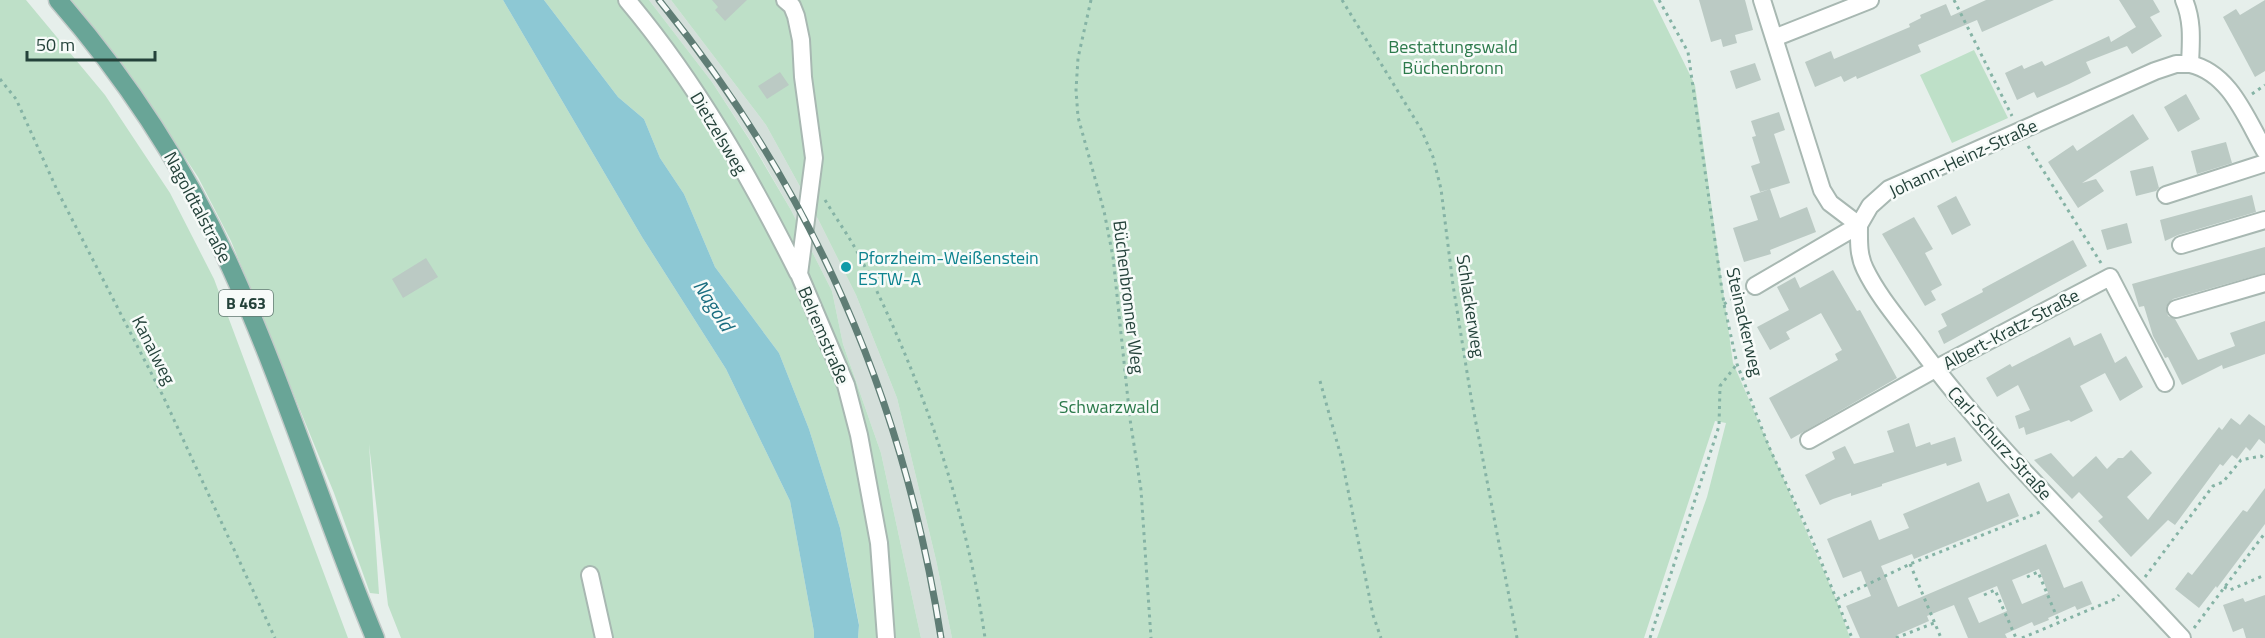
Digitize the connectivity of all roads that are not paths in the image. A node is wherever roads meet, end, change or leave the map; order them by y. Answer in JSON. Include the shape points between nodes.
{"nodes":[{"id":1,"x":58,"y":0,"type":"edge"},
{"id":2,"x":627,"y":0,"type":"edge"},
{"id":3,"x":785,"y":0,"type":"edge"},
{"id":4,"x":1762,"y":0,"type":"edge"},
{"id":5,"x":1870,"y":0,"type":"edge"},
{"id":6,"x":2184,"y":0,"type":"edge"},
{"id":7,"x":1774,"y":38,"type":"junction"},
{"id":8,"x":2190,"y":64,"type":"junction"},
{"id":9,"x":2265,"y":151,"type":"edge"},
{"id":10,"x":2265,"y":163,"type":"edge"},
{"id":11,"x":2166,"y":195,"type":"dead end"},
{"id":12,"x":2265,"y":220,"type":"edge"},
{"id":13,"x":1859,"y":225,"type":"junction"},
{"id":14,"x":2181,"y":245,"type":"dead end"},
{"id":15,"x":799,"y":274,"type":"junction"},
{"id":16,"x":2265,"y":283,"type":"edge"},
{"id":17,"x":1755,"y":285,"type":"dead end"},
{"id":18,"x":2176,"y":309,"type":"dead end"},
{"id":19,"x":1935,"y":369,"type":"junction"},
{"id":20,"x":2165,"y":383,"type":"dead end"},
{"id":21,"x":1809,"y":441,"type":"dead end"},
{"id":22,"x":590,"y":575,"type":"dead end"},
{"id":23,"x":2187,"y":634,"type":"edge"},
{"id":24,"x":375,"y":638,"type":"edge"},
{"id":25,"x":604,"y":638,"type":"edge"},
{"id":26,"x":886,"y":638,"type":"edge"}],
"edges":[{"from":1,"to":24,"type":"main road","name":"Nagoldtalstraße","number":"B 463","via":[[150,122],[214,235],[266,353]]},
{"from":2,"to":15,"type":"street","name":"Dietzelsweg","via":[[686,77],[776,226]]},
{"from":3,"to":15,"type":"street","name":"Belremstraße","via":[[792,6],[801,40],[814,158]]},
{"from":4,"to":7,"type":"street"},
{"from":5,"to":7,"type":"street"},
{"from":6,"to":8,"type":"street","via":[[2191,30]]},
{"from":7,"to":13,"type":"street","via":[[1822,190],[1830,203]]},
{"from":8,"to":9,"type":"street","via":[[2214,73],[2227,86]]},
{"from":8,"to":13,"type":"street","name":"Johann-Heinz-Straße","via":[[2156,71],[1889,189],[1870,206]]},
{"from":10,"to":11,"type":"street"},
{"from":12,"to":14,"type":"street"},
{"from":13,"to":17,"type":"street","name":"Johann-Heinz-Straße"},
{"from":13,"to":19,"type":"street","name":"Carl-Schurz-Straße","via":[[1864,268]]},
{"from":15,"to":26,"type":"street","name":"Belremstraße","via":[[846,385],[857,426],[874,507]]},
{"from":16,"to":18,"type":"street"},
{"from":19,"to":20,"type":"street","name":"Albert-Kratz-Straße","via":[[2110,277]]},
{"from":19,"to":21,"type":"street","name":"Albert-Kratz-Straße"},
{"from":19,"to":23,"type":"street","name":"Carl-Schurz-Straße","via":[[2056,506]]},
{"from":22,"to":25,"type":"street"}]}
